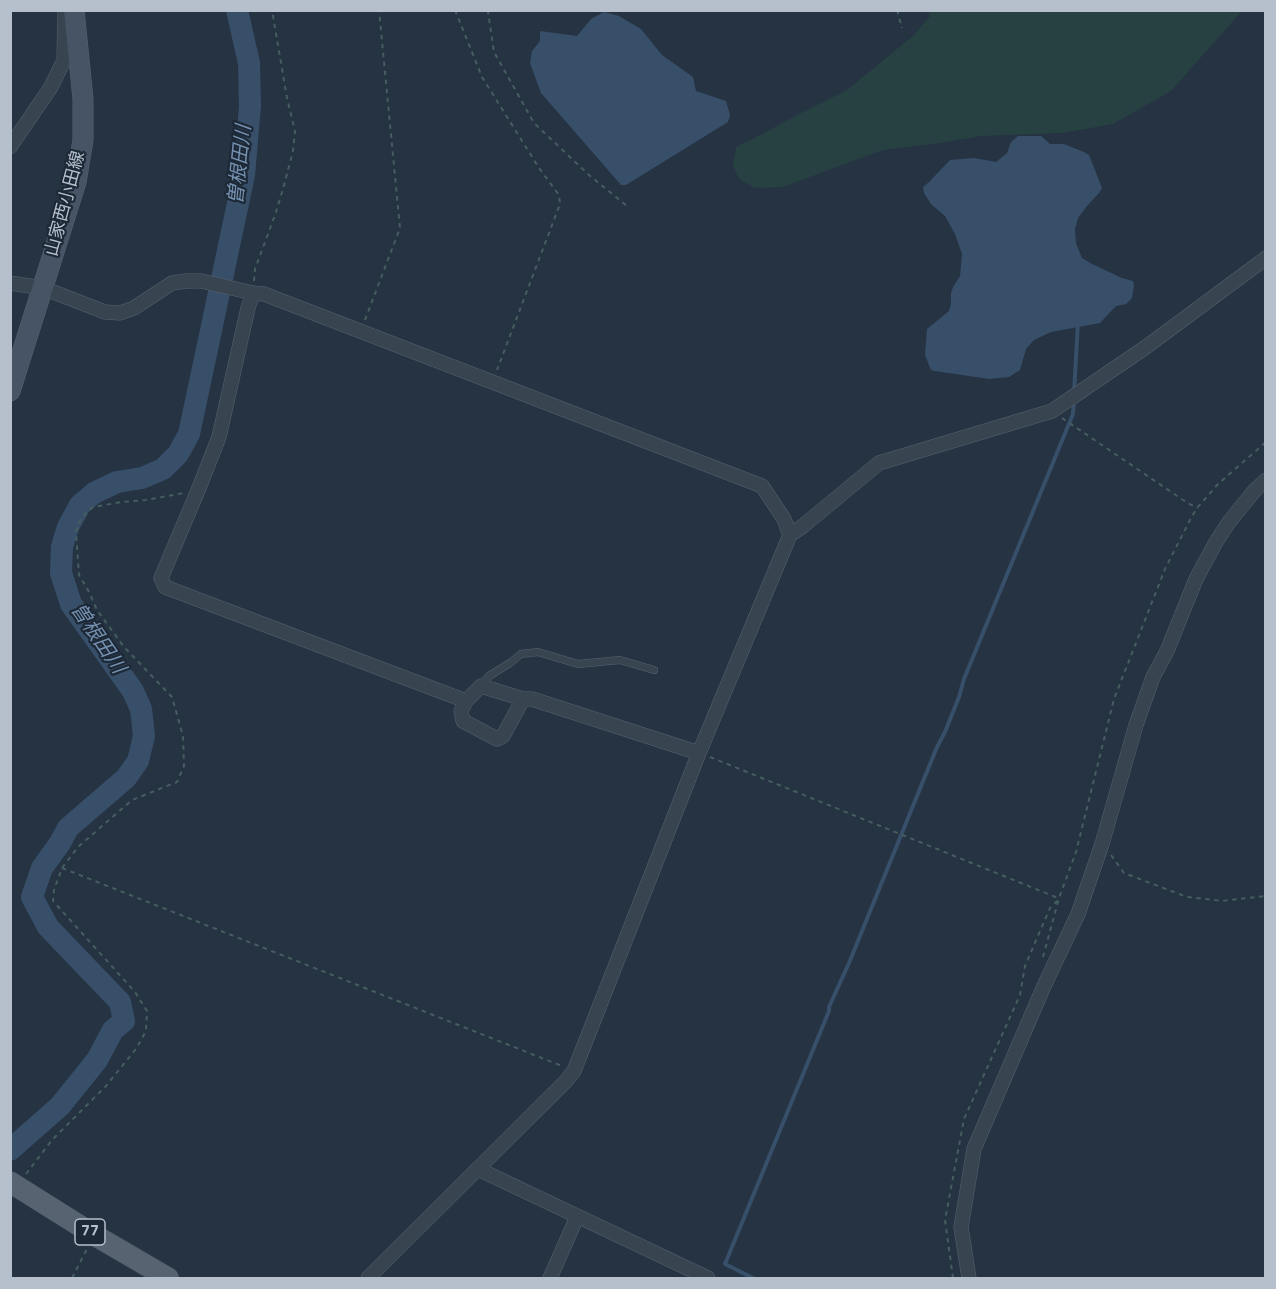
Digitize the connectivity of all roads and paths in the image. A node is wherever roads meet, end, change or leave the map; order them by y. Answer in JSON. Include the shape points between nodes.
{"nodes":[{"id":1,"x":65,"y":10,"type":"edge"},
{"id":2,"x":74,"y":10,"type":"edge"},
{"id":3,"x":272,"y":10,"type":"edge"},
{"id":4,"x":379,"y":10,"type":"edge"},
{"id":5,"x":456,"y":10,"type":"edge"},
{"id":6,"x":489,"y":10,"type":"edge"},
{"id":7,"x":897,"y":10,"type":"edge"},
{"id":8,"x":902,"y":28,"type":"dead end"},
{"id":9,"x":10,"y":147,"type":"edge"},
{"id":10,"x":627,"y":206,"type":"dead end"},
{"id":11,"x":1266,"y":258,"type":"edge"},
{"id":12,"x":10,"y":283,"type":"edge"},
{"id":13,"x":43,"y":288,"type":"junction"},
{"id":14,"x":249,"y":292,"type":"junction"},
{"id":15,"x":360,"y":331,"type":"junction"},
{"id":16,"x":492,"y":382,"type":"junction"},
{"id":17,"x":10,"y":391,"type":"edge"},
{"id":18,"x":1052,"y":411,"type":"junction"},
{"id":19,"x":1266,"y":442,"type":"edge"},
{"id":20,"x":1266,"y":480,"type":"edge"},
{"id":21,"x":199,"y":489,"type":"junction"},
{"id":22,"x":1197,"y":508,"type":"junction"},
{"id":23,"x":790,"y":535,"type":"junction"},
{"id":24,"x":654,"y":670,"type":"dead end"},
{"id":25,"x":481,"y":686,"type":"junction"},
{"id":26,"x":524,"y":699,"type":"junction"},
{"id":27,"x":466,"y":701,"type":"junction"},
{"id":28,"x":699,"y":753,"type":"junction"},
{"id":29,"x":1102,"y":844,"type":"junction"},
{"id":30,"x":62,"y":868,"type":"junction"},
{"id":31,"x":1266,"y":897,"type":"edge"},
{"id":32,"x":1059,"y":898,"type":"junction"},
{"id":33,"x":1044,"y":986,"type":"junction"},
{"id":34,"x":574,"y":1071,"type":"junction"},
{"id":35,"x":478,"y":1169,"type":"junction"},
{"id":36,"x":14,"y":1184,"type":"edge"},
{"id":37,"x":578,"y":1217,"type":"junction"},
{"id":38,"x":96,"y":1236,"type":"junction"},
{"id":39,"x":72,"y":1278,"type":"edge"},
{"id":40,"x":168,"y":1278,"type":"edge"},
{"id":41,"x":368,"y":1278,"type":"edge"},
{"id":42,"x":550,"y":1278,"type":"edge"},
{"id":43,"x":708,"y":1278,"type":"edge"},
{"id":44,"x":969,"y":1278,"type":"edge"}],
"edges":[{"from":1,"to":9,"type":"street","via":[[64,60],[51,87]]},
{"from":2,"to":13,"type":"main road","name":"山家西小田線","via":[[83,140],[76,182]]},
{"from":3,"to":14,"type":"path","via":[[295,131],[283,189]]},
{"from":4,"to":15,"type":"path","via":[[400,228]]},
{"from":5,"to":16,"type":"path","via":[[482,77],[559,195],[560,204]]},
{"from":6,"to":10,"type":"path","via":[[494,52],[534,123]]},
{"from":7,"to":8,"type":"path"},
{"from":11,"to":18,"type":"street"},
{"from":12,"to":13,"type":"street"},
{"from":13,"to":14,"type":"street","via":[[105,312],[120,313],[172,283],[201,281]]},
{"from":13,"to":17,"type":"main road","name":"山家西小田線"},
{"from":14,"to":15,"type":"street","via":[[264,294]]},
{"from":14,"to":21,"type":"street","via":[[219,437]]},
{"from":15,"to":16,"type":"street"},
{"from":16,"to":23,"type":"street","via":[[762,486]]},
{"from":18,"to":22,"type":"path"},
{"from":18,"to":23,"type":"street","via":[[879,463]]},
{"from":19,"to":22,"type":"path"},
{"from":20,"to":29,"type":"street","via":[[1229,522],[1196,579],[1136,724]]},
{"from":21,"to":27,"type":"street","via":[[161,578],[165,587]]},
{"from":21,"to":30,"type":"path","via":[[93,507],[81,518],[76,532],[79,575],[97,610],[124,647],[172,697],[183,736],[184,766],[177,782],[132,800],[78,847]]},
{"from":22,"to":32,"type":"path","via":[[1165,569],[1113,699],[1076,852]]},
{"from":23,"to":28,"type":"street"},
{"from":24,"to":25,"type":"lane","via":[[620,660],[578,664],[538,652],[521,654]]},
{"from":25,"to":26,"type":"street"},
{"from":25,"to":27,"type":"street"},
{"from":26,"to":27,"type":"street","via":[[503,736],[497,738],[463,722],[461,711]]},
{"from":26,"to":28,"type":"street"},
{"from":28,"to":32,"type":"path"},
{"from":28,"to":34,"type":"street"},
{"from":29,"to":31,"type":"path","via":[[1124,873],[1187,897],[1222,902]]},
{"from":29,"to":33,"type":"street","via":[[1078,914]]},
{"from":30,"to":34,"type":"path"},
{"from":30,"to":36,"type":"path","via":[[53,901],[135,992],[147,1011],[146,1031],[106,1086]]},
{"from":32,"to":33,"type":"path","via":[[1041,962]]},
{"from":33,"to":44,"type":"street","via":[[974,1149],[961,1227]]},
{"from":34,"to":35,"type":"street"},
{"from":35,"to":37,"type":"street"},
{"from":35,"to":41,"type":"street"},
{"from":36,"to":38,"type":"main road","number":"77"},
{"from":37,"to":42,"type":"street"},
{"from":37,"to":43,"type":"street"},
{"from":38,"to":39,"type":"path"},
{"from":38,"to":40,"type":"main road","number":"77"}]}
